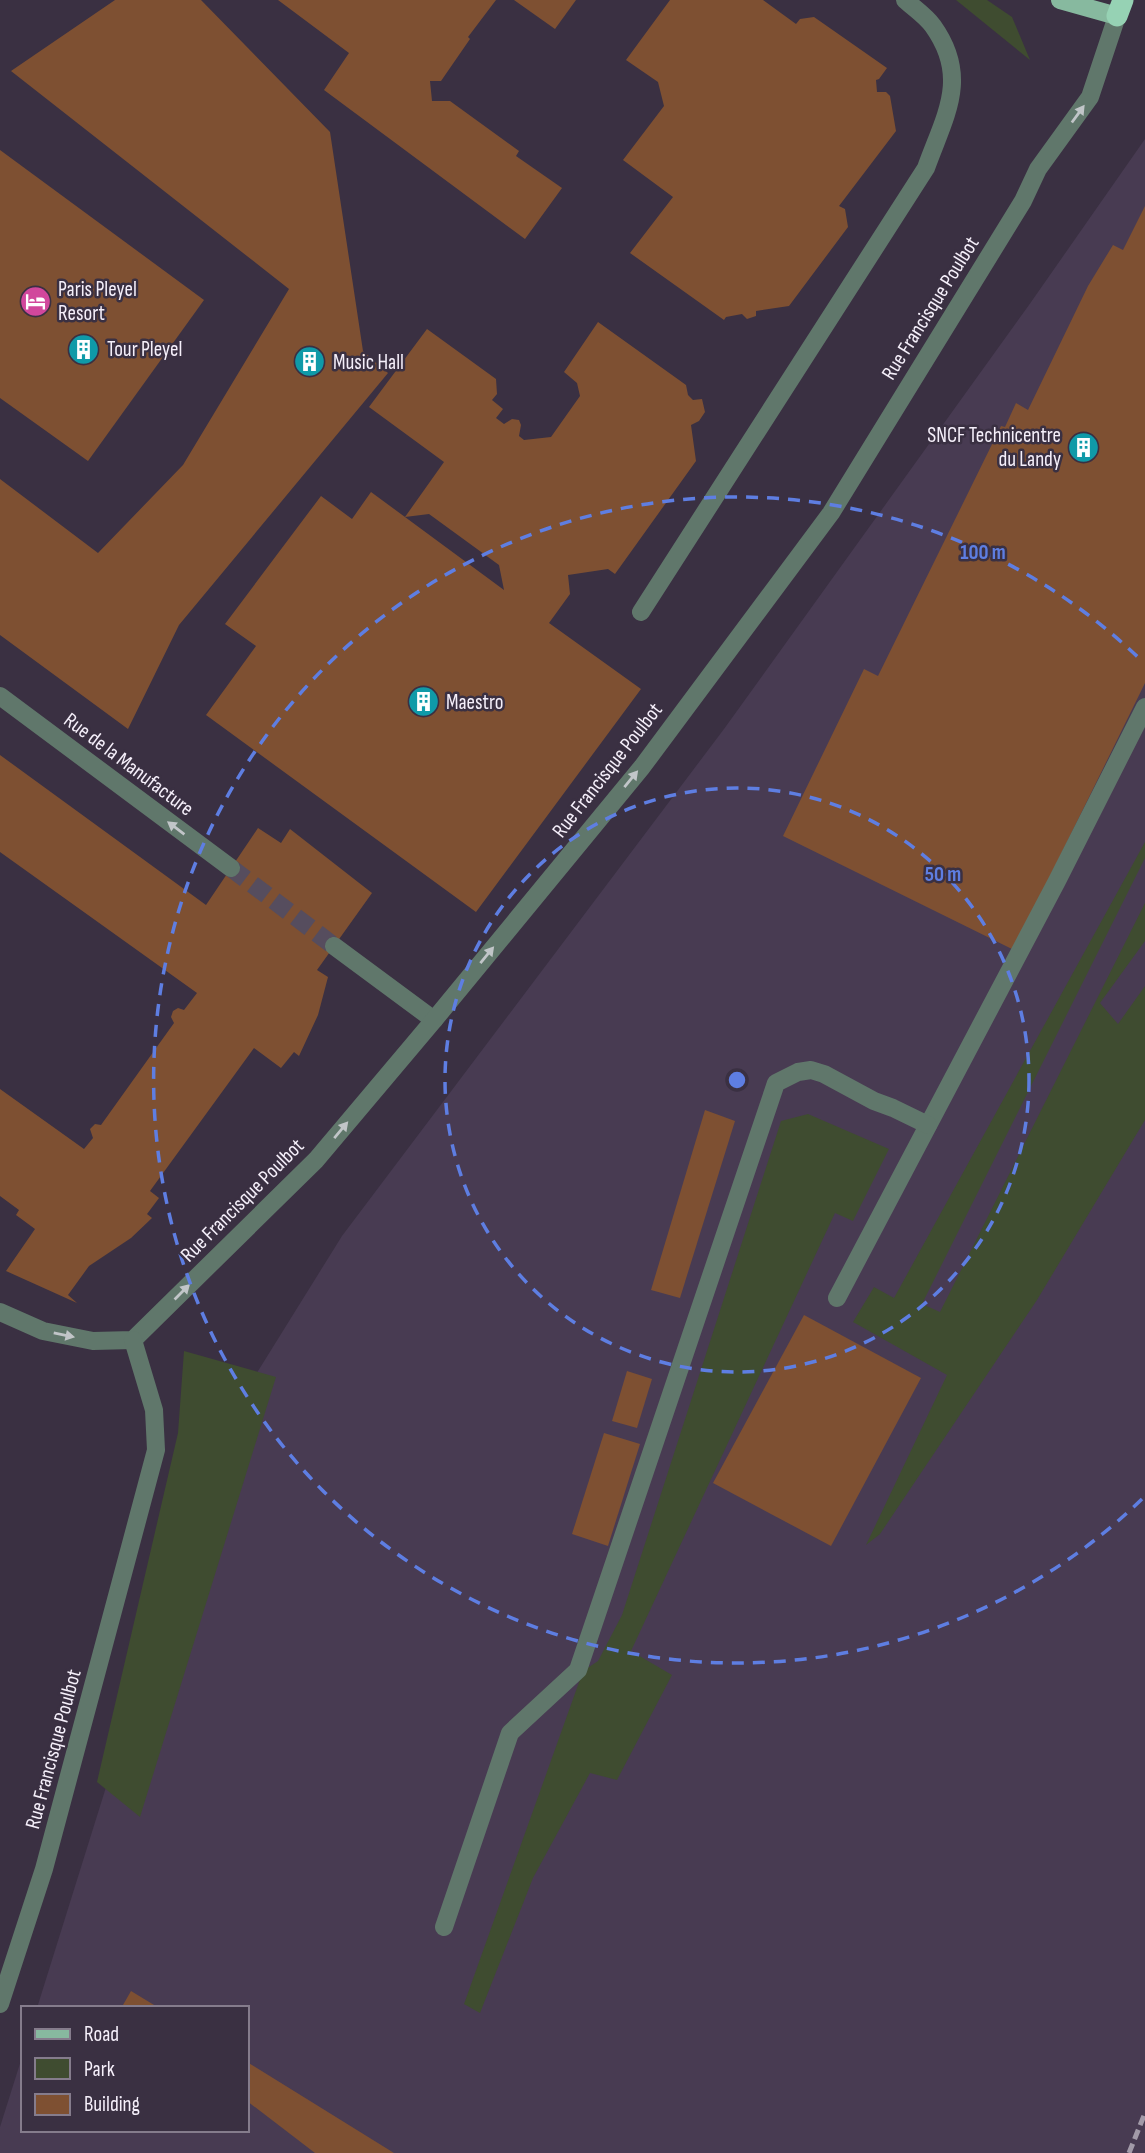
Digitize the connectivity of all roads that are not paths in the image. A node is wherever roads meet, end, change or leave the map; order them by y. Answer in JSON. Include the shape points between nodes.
{"nodes":[{"id":1,"x":905,"y":0,"type":"edge"},
{"id":2,"x":1060,"y":0,"type":"edge"},
{"id":3,"x":1115,"y":5,"type":"edge"},
{"id":4,"x":641,"y":612,"type":"dead end"},
{"id":5,"x":0,"y":696,"type":"edge"},
{"id":6,"x":1145,"y":706,"type":"edge"},
{"id":7,"x":230,"y":869,"type":"tunnel mouth"},
{"id":8,"x":334,"y":946,"type":"tunnel mouth"},
{"id":9,"x":434,"y":1020,"type":"junction"},
{"id":10,"x":928,"y":1125,"type":"junction"},
{"id":11,"x":837,"y":1298,"type":"dead end"},
{"id":12,"x":0,"y":1312,"type":"edge"},
{"id":13,"x":134,"y":1340,"type":"junction"},
{"id":14,"x":443,"y":1927,"type":"dead end"},
{"id":15,"x":0,"y":2004,"type":"edge"}],
"edges":[{"from":1,"to":4,"type":"street","via":[[932,24],[950,58],[953,95],[926,168]]},
{"from":2,"to":3,"type":"main road"},
{"from":9,"to":3,"type":"street","name":"Rue Francisque Poulbot","one_way":true,"via":[[642,767],[831,513],[1023,201],[1038,169],[1090,97]]},
{"from":7,"to":5,"type":"street","name":"Rue de la Manufacture","one_way":true},
{"from":6,"to":10,"type":"street"},
{"from":8,"to":9,"type":"street"},
{"from":13,"to":9,"type":"street","name":"Rue Francisque Poulbot","one_way":true,"via":[[316,1160]]},
{"from":10,"to":11,"type":"street"},
{"from":10,"to":14,"type":"street","via":[[811,1070],[776,1083],[578,1670],[510,1733]]},
{"from":12,"to":13,"type":"street","one_way":true,"via":[[43,1331],[93,1342]]},
{"from":13,"to":15,"type":"street","name":"Rue Francisque Poulbot","via":[[154,1410],[156,1450],[44,1869]]}]}
